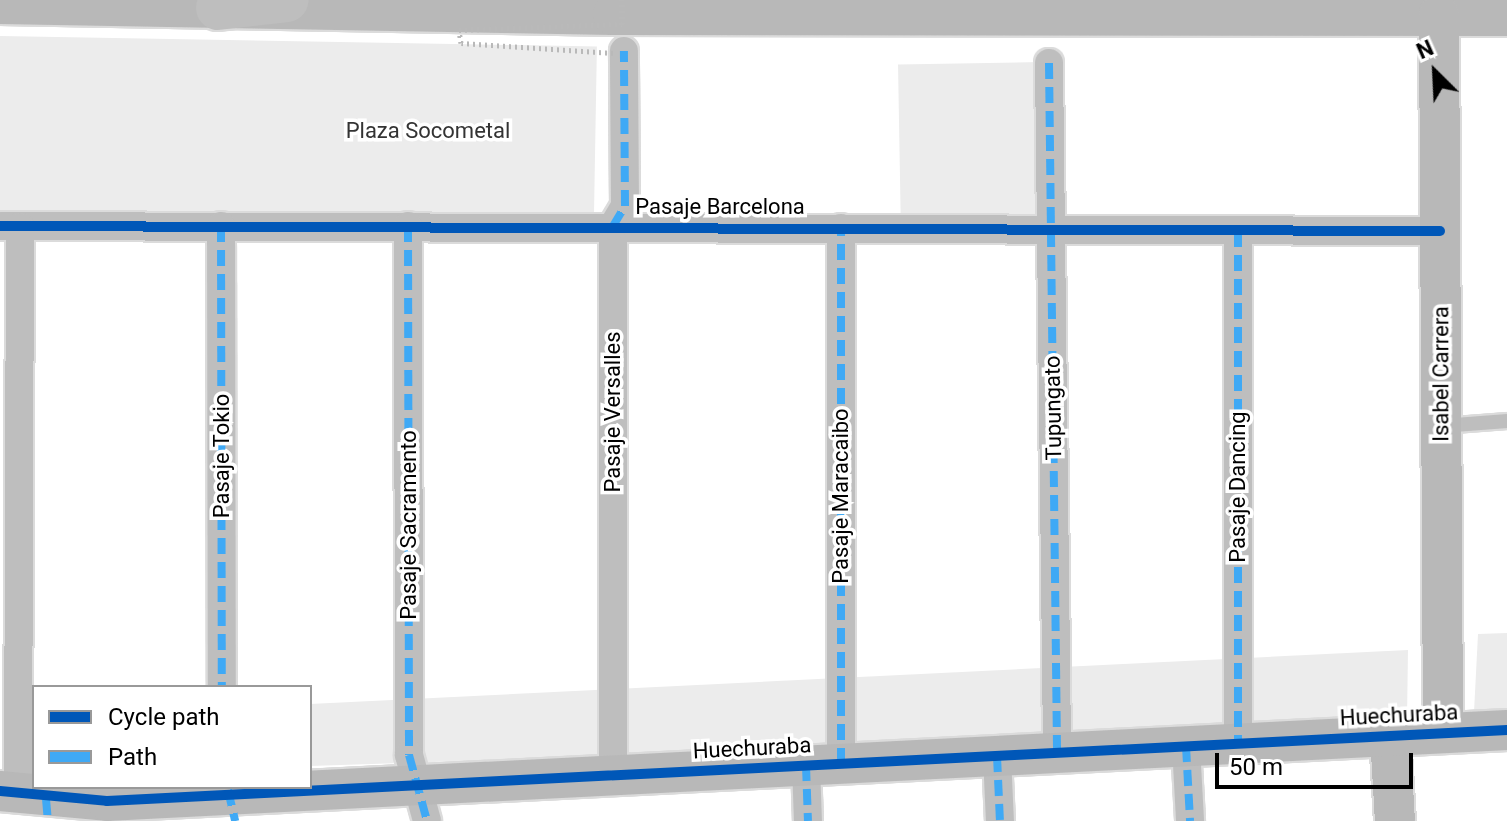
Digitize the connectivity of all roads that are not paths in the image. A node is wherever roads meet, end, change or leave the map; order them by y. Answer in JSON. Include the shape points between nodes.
{"nodes":[{"id":1,"x":287,"y":0,"type":"edge"},
{"id":2,"x":0,"y":4,"type":"edge"},
{"id":3,"x":218,"y":8,"type":"junction"},
{"id":4,"x":1439,"y":15,"type":"junction"},
{"id":5,"x":1507,"y":16,"type":"edge"},
{"id":6,"x":618,"y":52,"type":"road end"},
{"id":7,"x":1049,"y":63,"type":"dead end"},
{"id":8,"x":10,"y":226,"type":"edge"},
{"id":9,"x":221,"y":226,"type":"junction"},
{"id":10,"x":408,"y":226,"type":"junction"},
{"id":11,"x":613,"y":226,"type":"junction"},
{"id":12,"x":841,"y":228,"type":"junction"},
{"id":13,"x":1051,"y":230,"type":"junction"},
{"id":14,"x":1238,"y":231,"type":"junction"},
{"id":15,"x":1440,"y":231,"type":"junction"},
{"id":16,"x":1507,"y":421,"type":"edge"},
{"id":17,"x":1442,"y":426,"type":"junction"},
{"id":18,"x":222,"y":685,"type":"edge"},
{"id":19,"x":1507,"y":730,"type":"edge"},
{"id":20,"x":1443,"y":733,"type":"junction"},
{"id":21,"x":1390,"y":735,"type":"junction"},
{"id":22,"x":1238,"y":743,"type":"junction"},
{"id":23,"x":1186,"y":746,"type":"junction"},
{"id":24,"x":1057,"y":752,"type":"junction"},
{"id":25,"x":997,"y":756,"type":"junction"},
{"id":26,"x":823,"y":764,"type":"junction"},
{"id":27,"x":613,"y":775,"type":"junction"},
{"id":28,"x":28,"y":801,"type":"edge"},
{"id":29,"x":230,"y":801,"type":"edge"},
{"id":30,"x":422,"y":803,"type":"edge"},
{"id":31,"x":808,"y":821,"type":"edge"},
{"id":32,"x":1000,"y":821,"type":"edge"},
{"id":33,"x":1190,"y":821,"type":"edge"},
{"id":34,"x":1395,"y":821,"type":"edge"}],
"edges":[{"from":1,"to":3,"type":"highway"},
{"from":2,"to":3,"type":"street"},
{"from":3,"to":4,"type":"street"},
{"from":4,"to":5,"type":"street"},
{"from":4,"to":15,"type":"street","name":"Isabel Carrera"},
{"from":6,"to":11,"type":"street","name":"Pasaje Versalles","via":[[625,206]]},
{"from":7,"to":13,"type":"street","name":"Tupungato"},
{"from":8,"to":9,"type":"street","name":"Pasaje Barcelona"},
{"from":8,"to":28,"type":"street"},
{"from":9,"to":10,"type":"street","name":"Pasaje Barcelona"},
{"from":9,"to":18,"type":"street","name":"Pasaje Tokio"},
{"from":10,"to":11,"type":"street","name":"Pasaje Barcelona"},
{"from":10,"to":30,"type":"street","name":"Pasaje Sacramento","via":[[409,755]]},
{"from":11,"to":12,"type":"street","name":"Pasaje Barcelona"},
{"from":11,"to":27,"type":"street","name":"Pasaje Versalles"},
{"from":12,"to":13,"type":"street","name":"Pasaje Barcelona"},
{"from":12,"to":26,"type":"street","name":"Pasaje Maracaibo"},
{"from":13,"to":14,"type":"street","name":"Pasaje Barcelona"},
{"from":13,"to":24,"type":"street","name":"Tupungato"},
{"from":14,"to":15,"type":"street","name":"Pasaje Barcelona"},
{"from":14,"to":22,"type":"street","name":"Pasaje Dancing"},
{"from":15,"to":17,"type":"street","name":"Isabel Carrera"},
{"from":16,"to":17,"type":"lane"},
{"from":17,"to":20,"type":"street","name":"Isabel Carrera"},
{"from":19,"to":20,"type":"street","name":"Huechuraba"},
{"from":20,"to":21,"type":"street","name":"Huechuraba"},
{"from":21,"to":22,"type":"street","name":"Huechuraba"},
{"from":21,"to":34,"type":"street"},
{"from":22,"to":23,"type":"street","name":"Huechuraba"},
{"from":23,"to":24,"type":"street","name":"Huechuraba"},
{"from":23,"to":33,"type":"street"},
{"from":24,"to":25,"type":"street","name":"Huechuraba"},
{"from":25,"to":26,"type":"street","name":"Huechuraba"},
{"from":25,"to":32,"type":"street"},
{"from":26,"to":27,"type":"street","name":"Huechuraba"},
{"from":26,"to":31,"type":"street","name":"Pasaje Maracaibo"},
{"from":27,"to":30,"type":"street","name":"Huechuraba"},
{"from":28,"to":29,"type":"street","name":"Huechuraba"},
{"from":29,"to":30,"type":"street","name":"Huechuraba"}]}
